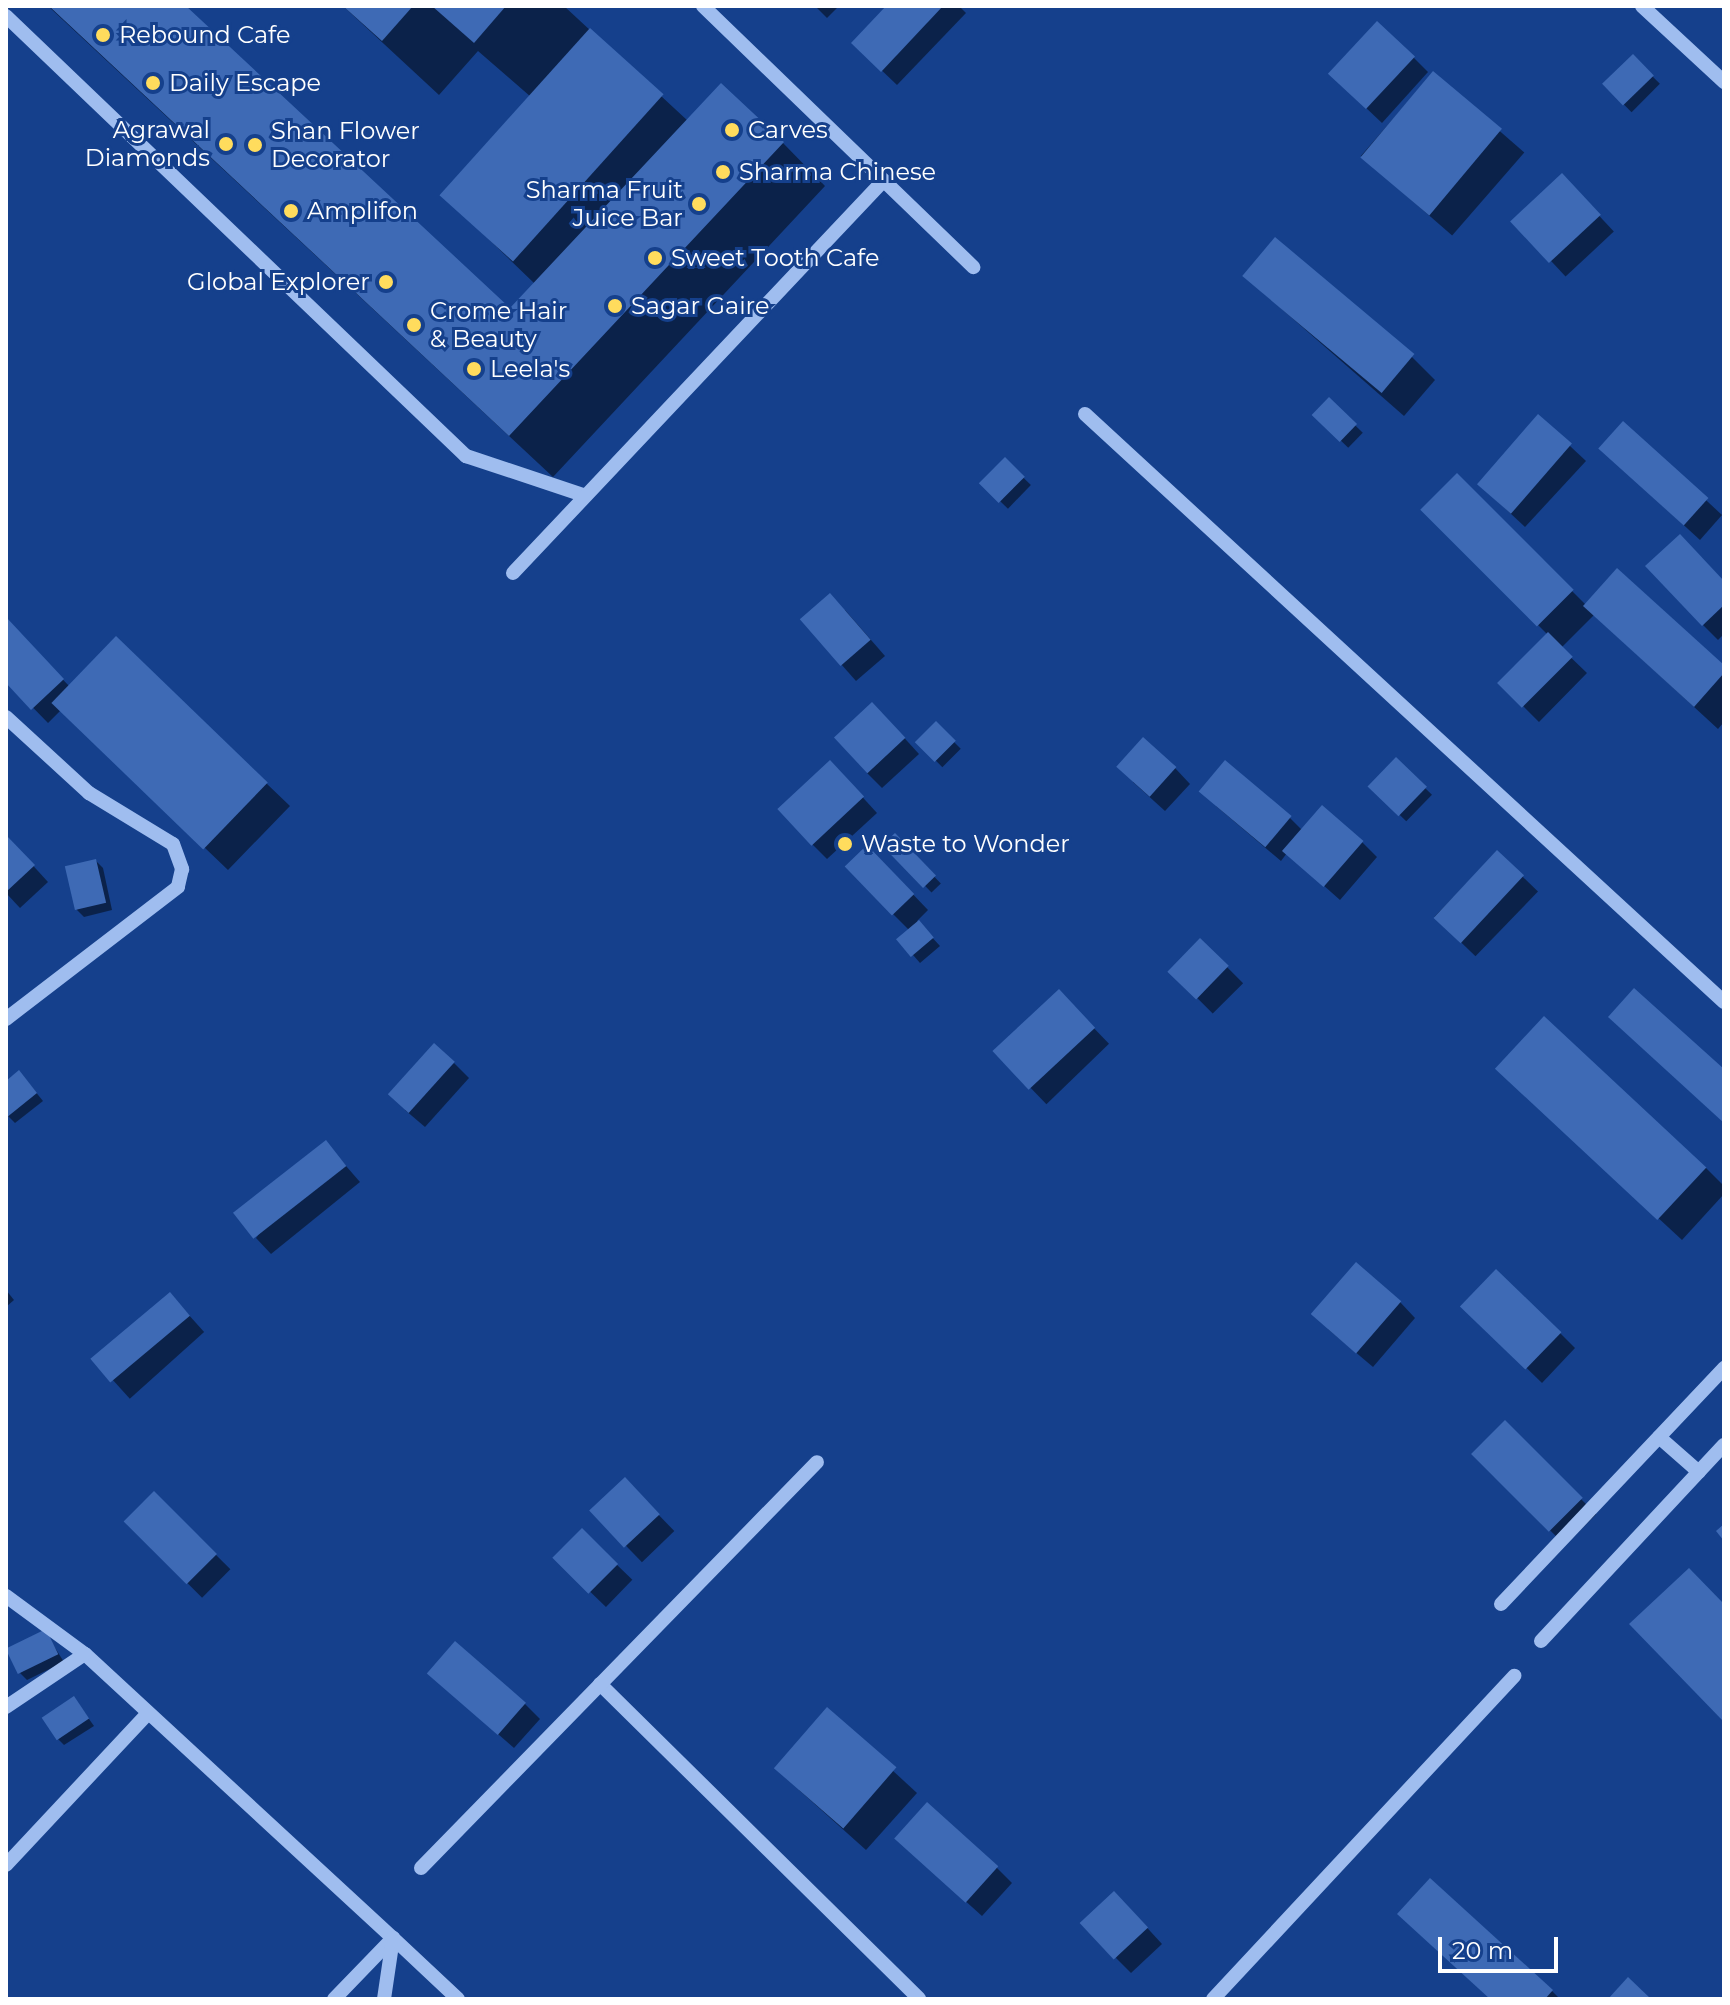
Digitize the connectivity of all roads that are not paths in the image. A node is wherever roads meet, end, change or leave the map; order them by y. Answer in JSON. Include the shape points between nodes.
{"nodes":[{"id":1,"x":703,"y":6,"type":"edge"},
{"id":2,"x":1642,"y":6,"type":"edge"},
{"id":3,"x":6,"y":16,"type":"edge"},
{"id":4,"x":1724,"y":82,"type":"edge"},
{"id":5,"x":884,"y":180,"type":"junction"},
{"id":6,"x":973,"y":267,"type":"dead end"},
{"id":7,"x":1085,"y":414,"type":"dead end"},
{"id":8,"x":583,"y":495,"type":"junction"},
{"id":9,"x":513,"y":573,"type":"dead end"},
{"id":10,"x":6,"y":717,"type":"edge"},
{"id":11,"x":1724,"y":1002,"type":"edge"},
{"id":12,"x":6,"y":1019,"type":"edge"},
{"id":13,"x":1724,"y":1368,"type":"edge"},
{"id":14,"x":1659,"y":1437,"type":"junction"},
{"id":15,"x":1724,"y":1445,"type":"edge"},
{"id":16,"x":817,"y":1462,"type":"dead end"},
{"id":17,"x":1699,"y":1472,"type":"junction"},
{"id":18,"x":6,"y":1596,"type":"edge"},
{"id":19,"x":1501,"y":1604,"type":"dead end"},
{"id":20,"x":1541,"y":1641,"type":"dead end"},
{"id":21,"x":85,"y":1654,"type":"junction"},
{"id":22,"x":1514,"y":1676,"type":"dead end"},
{"id":23,"x":600,"y":1684,"type":"junction"},
{"id":24,"x":6,"y":1707,"type":"edge"},
{"id":25,"x":148,"y":1713,"type":"junction"},
{"id":26,"x":6,"y":1865,"type":"edge"},
{"id":27,"x":421,"y":1868,"type":"dead end"},
{"id":28,"x":393,"y":1938,"type":"junction"},
{"id":29,"x":334,"y":1999,"type":"edge"},
{"id":30,"x":384,"y":1999,"type":"edge"},
{"id":31,"x":458,"y":1999,"type":"edge"},
{"id":32,"x":919,"y":1999,"type":"edge"},
{"id":33,"x":1213,"y":1999,"type":"edge"}],
"edges":[{"from":1,"to":5,"type":"street"},
{"from":2,"to":4,"type":"street"},
{"from":3,"to":8,"type":"street","via":[[466,456]]},
{"from":5,"to":6,"type":"street"},
{"from":5,"to":8,"type":"street"},
{"from":7,"to":11,"type":"street"},
{"from":8,"to":9,"type":"street"},
{"from":10,"to":12,"type":"street","via":[[89,793],[173,844],[182,869],[178,887]]},
{"from":13,"to":14,"type":"street"},
{"from":14,"to":17,"type":"street"},
{"from":14,"to":19,"type":"street"},
{"from":15,"to":17,"type":"street"},
{"from":16,"to":23,"type":"street"},
{"from":17,"to":20,"type":"street"},
{"from":18,"to":21,"type":"street"},
{"from":21,"to":24,"type":"street"},
{"from":21,"to":25,"type":"street"},
{"from":22,"to":33,"type":"street"},
{"from":23,"to":27,"type":"street"},
{"from":23,"to":32,"type":"street"},
{"from":25,"to":26,"type":"street"},
{"from":25,"to":28,"type":"street"},
{"from":28,"to":29,"type":"street"},
{"from":28,"to":30,"type":"street"},
{"from":28,"to":31,"type":"street"}]}
